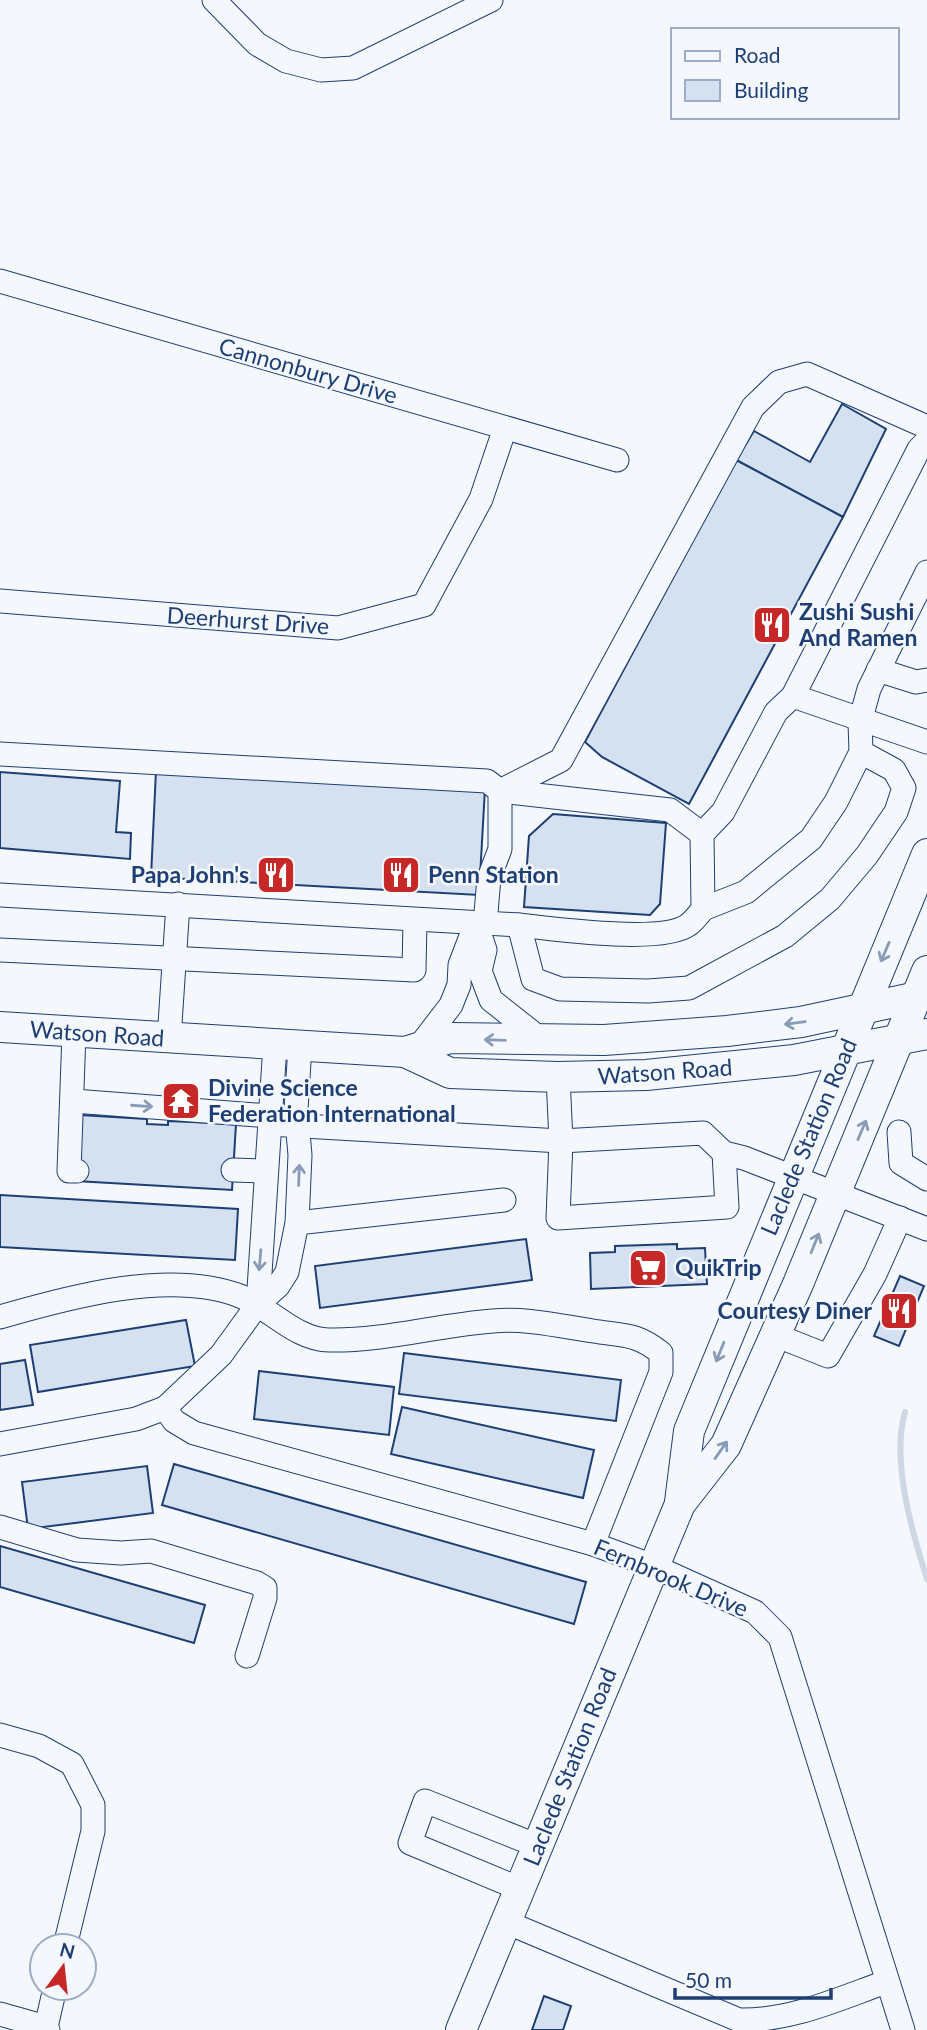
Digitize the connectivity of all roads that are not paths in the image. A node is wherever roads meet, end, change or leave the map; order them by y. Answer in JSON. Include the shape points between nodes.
{"nodes":[{"id":1,"x":214,"y":0,"type":"edge"},
{"id":2,"x":491,"y":0,"type":"edge"},
{"id":3,"x":0,"y":281,"type":"edge"},
{"id":4,"x":927,"y":427,"type":"edge"},
{"id":5,"x":505,"y":428,"type":"junction"},
{"id":6,"x":927,"y":441,"type":"edge"},
{"id":7,"x":617,"y":460,"type":"dead end"},
{"id":8,"x":927,"y":572,"type":"edge"},
{"id":9,"x":0,"y":601,"type":"edge"},
{"id":10,"x":878,"y":670,"type":"junction"},
{"id":11,"x":927,"y":680,"type":"edge"},
{"id":12,"x":793,"y":696,"type":"junction"},
{"id":13,"x":860,"y":722,"type":"junction"},
{"id":14,"x":927,"y":742,"type":"edge"},
{"id":15,"x":862,"y":752,"type":"junction"},
{"id":16,"x":0,"y":754,"type":"edge"},
{"id":17,"x":500,"y":791,"type":"junction"},
{"id":18,"x":702,"y":834,"type":"junction"},
{"id":19,"x":927,"y":854,"type":"edge"},
{"id":20,"x":0,"y":895,"type":"edge"},
{"id":21,"x":178,"y":904,"type":"junction"},
{"id":22,"x":703,"y":909,"type":"junction"},
{"id":23,"x":415,"y":920,"type":"junction"},
{"id":24,"x":480,"y":923,"type":"junction"},
{"id":25,"x":519,"y":925,"type":"junction"},
{"id":26,"x":0,"y":950,"type":"edge"},
{"id":27,"x":175,"y":960,"type":"junction"},
{"id":28,"x":927,"y":971,"type":"edge"},
{"id":29,"x":921,"y":996,"type":"edge"},
{"id":30,"x":862,"y":1010,"type":"junction"},
{"id":31,"x":0,"y":1027,"type":"edge"},
{"id":32,"x":74,"y":1033,"type":"junction"},
{"id":33,"x":913,"y":1037,"type":"edge"},
{"id":34,"x":169,"y":1039,"type":"junction"},
{"id":35,"x":544,"y":1041,"type":"junction"},
{"id":36,"x":288,"y":1046,"type":"junction"},
{"id":37,"x":411,"y":1050,"type":"junction"},
{"id":38,"x":845,"y":1052,"type":"junction"},
{"id":39,"x":558,"y":1077,"type":"junction"},
{"id":40,"x":74,"y":1101,"type":"junction"},
{"id":41,"x":270,"y":1120,"type":"junction"},
{"id":42,"x":298,"y":1126,"type":"junction"},
{"id":43,"x":899,"y":1132,"type":"dead end"},
{"id":44,"x":561,"y":1141,"type":"junction"},
{"id":45,"x":724,"y":1153,"type":"junction"},
{"id":46,"x":233,"y":1170,"type":"dead end"},
{"id":47,"x":77,"y":1171,"type":"dead end"},
{"id":48,"x":266,"y":1171,"type":"junction"},
{"id":49,"x":793,"y":1176,"type":"junction"},
{"id":50,"x":927,"y":1179,"type":"edge"},
{"id":51,"x":836,"y":1193,"type":"junction"},
{"id":52,"x":504,"y":1200,"type":"dead end"},
{"id":53,"x":900,"y":1218,"type":"junction"},
{"id":54,"x":297,"y":1223,"type":"junction"},
{"id":55,"x":927,"y":1229,"type":"edge"},
{"id":56,"x":258,"y":1304,"type":"junction"},
{"id":57,"x":0,"y":1317,"type":"edge"},
{"id":58,"x":775,"y":1335,"type":"junction"},
{"id":59,"x":165,"y":1408,"type":"junction"},
{"id":60,"x":0,"y":1444,"type":"edge"},
{"id":61,"x":680,"y":1504,"type":"junction"},
{"id":62,"x":0,"y":1527,"type":"edge"},
{"id":63,"x":593,"y":1544,"type":"junction"},
{"id":64,"x":653,"y":1566,"type":"junction"},
{"id":65,"x":247,"y":1656,"type":"dead end"},
{"id":66,"x":0,"y":1735,"type":"edge"},
{"id":67,"x":538,"y":1846,"type":"junction"},
{"id":68,"x":520,"y":1889,"type":"junction"},
{"id":69,"x":506,"y":1922,"type":"junction"},
{"id":70,"x":68,"y":1932,"type":"edge"},
{"id":71,"x":886,"y":1982,"type":"junction"},
{"id":72,"x":52,"y":2002,"type":"edge"},
{"id":73,"x":0,"y":2014,"type":"edge"},
{"id":74,"x":47,"y":2029,"type":"edge"},
{"id":75,"x":461,"y":2030,"type":"edge"},
{"id":76,"x":903,"y":2030,"type":"edge"}],
"edges":[{"from":1,"to":2,"type":"street","via":[[257,44],[286,61],[321,70],[353,68]]},
{"from":3,"to":5,"type":"street","name":"Cannonbury Drive"},
{"from":4,"to":17,"type":"street","via":[[807,374],[779,382],[754,407],[561,760]]},
{"from":5,"to":7,"type":"street","name":"Cannonbury Drive"},
{"from":5,"to":9,"type":"street","name":"Deerhurst Drive","via":[[481,499],[424,605],[338,628]]},
{"from":6,"to":12,"type":"street"},
{"from":8,"to":10,"type":"street"},
{"from":10,"to":11,"type":"street"},
{"from":10,"to":13,"type":"street"},
{"from":12,"to":13,"type":"street"},
{"from":12,"to":18,"type":"street","via":[[776,712],[723,812]]},
{"from":13,"to":14,"type":"street"},
{"from":13,"to":15,"type":"street"},
{"from":15,"to":22,"type":"street","via":[[811,839],[746,892]]},
{"from":15,"to":25,"type":"street","via":[[894,770],[904,788],[896,812],[867,855],[830,900],[785,936],[689,988],[560,989],[533,979]]},
{"from":16,"to":17,"type":"street","via":[[487,781]]},
{"from":17,"to":18,"type":"street","via":[[670,810]]},
{"from":17,"to":24,"type":"street","via":[[500,849]]},
{"from":18,"to":22,"type":"street"},
{"from":19,"to":30,"type":"main road","name":"Laclede Station Road","one_way":true},
{"from":20,"to":21,"type":"street"},
{"from":21,"to":23,"type":"street"},
{"from":21,"to":27,"type":"street"},
{"from":22,"to":25,"type":"street","via":[[687,926],[652,934]]},
{"from":23,"to":24,"type":"street"},
{"from":23,"to":27,"type":"street","via":[[414,970]]},
{"from":24,"to":25,"type":"street"},
{"from":24,"to":35,"type":"street","via":[[485,950],[480,971],[491,1000]]},
{"from":24,"to":37,"type":"street","via":[[460,964],[452,1005]]},
{"from":26,"to":27,"type":"street"},
{"from":27,"to":34,"type":"street"},
{"from":28,"to":29,"type":"main road","name":"Laclede Station Road"},
{"from":29,"to":30,"type":"main road","name":"Watson Road"},
{"from":29,"to":33,"type":"main road","name":"Laclede Station Road"},
{"from":30,"to":35,"type":"main road","name":"Watson Road","one_way":true,"via":[[688,1035]]},
{"from":30,"to":38,"type":"main road","name":"Laclede Station Road"},
{"from":31,"to":32,"type":"main road","name":"Watson Road"},
{"from":32,"to":34,"type":"main road","name":"Watson Road"},
{"from":32,"to":40,"type":"street"},
{"from":33,"to":38,"type":"main road","name":"Watson Road"},
{"from":51,"to":33,"type":"main road","name":"Laclede Station Road","one_way":true},
{"from":34,"to":36,"type":"main road","name":"Watson Road"},
{"from":35,"to":37,"type":"main road","name":"Watson Road","one_way":true,"via":[[450,1038]]},
{"from":36,"to":37,"type":"main road","name":"Watson Road"},
{"from":36,"to":41,"type":"street"},
{"from":36,"to":42,"type":"street"},
{"from":37,"to":39,"type":"main road","name":"Watson Road","via":[[450,1073]]},
{"from":38,"to":39,"type":"main road","name":"Watson Road","via":[[698,1071]]},
{"from":38,"to":49,"type":"main road","name":"Laclede Station Road"},
{"from":39,"to":44,"type":"street"},
{"from":40,"to":41,"type":"street","one_way":true},
{"from":40,"to":47,"type":"street","via":[[69,1171]]},
{"from":41,"to":42,"type":"street"},
{"from":41,"to":48,"type":"street"},
{"from":42,"to":44,"type":"street"},
{"from":54,"to":42,"type":"street","one_way":true},
{"from":43,"to":50,"type":"street","via":[[901,1163]]},
{"from":44,"to":45,"type":"street","via":[[703,1133]]},
{"from":44,"to":45,"type":"street","via":[[558,1217],[727,1207]]},
{"from":45,"to":49,"type":"street"},
{"from":46,"to":48,"type":"street"},
{"from":48,"to":56,"type":"street","one_way":true},
{"from":49,"to":51,"type":"street"},
{"from":49,"to":61,"type":"main road","name":"Laclede Station Road","one_way":true,"via":[[689,1431]]},
{"from":51,"to":53,"type":"street"},
{"from":58,"to":51,"type":"main road","name":"Laclede Station Road","one_way":true},
{"from":52,"to":54,"type":"street"},
{"from":53,"to":55,"type":"street"},
{"from":53,"to":58,"type":"street","via":[[875,1274],[828,1356]]},
{"from":54,"to":56,"type":"street","via":[[287,1272]]},
{"from":56,"to":57,"type":"street","via":[[213,1288],[140,1286],[97,1291]]},
{"from":56,"to":59,"type":"street","via":[[221,1355]]},
{"from":56,"to":63,"type":"street","via":[[301,1332],[325,1340],[366,1339],[494,1321],[642,1338],[661,1353],[661,1371]]},
{"from":61,"to":58,"type":"main road","name":"Laclede Station Road","one_way":true,"via":[[726,1445]]},
{"from":59,"to":60,"type":"street","via":[[136,1419]]},
{"from":59,"to":63,"type":"street","name":"Fernbrook Drive","via":[[174,1421],[194,1433]]},
{"from":61,"to":64,"type":"main road","name":"Laclede Station Road"},
{"from":62,"to":65,"type":"street","via":[[77,1550],[151,1551],[257,1583],[265,1588],[265,1598]]},
{"from":63,"to":64,"type":"street","name":"Fernbrook Drive"},
{"from":64,"to":67,"type":"main road","name":"Laclede Station Road"},
{"from":64,"to":71,"type":"street","name":"Fernbrook Drive","via":[[755,1612],[780,1637]]},
{"from":66,"to":70,"type":"street","via":[[39,1745],[72,1764],[93,1805],[93,1831]]},
{"from":67,"to":68,"type":"main road","name":"Laclede Station Road"},
{"from":67,"to":68,"type":"street","via":[[425,1801],[410,1843]]},
{"from":68,"to":69,"type":"main road","name":"Laclede Station Road"},
{"from":69,"to":71,"type":"street","via":[[739,2021],[793,2015]]},
{"from":69,"to":75,"type":"main road","name":"Laclede Station Road"},
{"from":71,"to":76,"type":"street","name":"Fernbrook Drive"},
{"from":72,"to":74,"type":"street"},
{"from":73,"to":74,"type":"street"}]}
